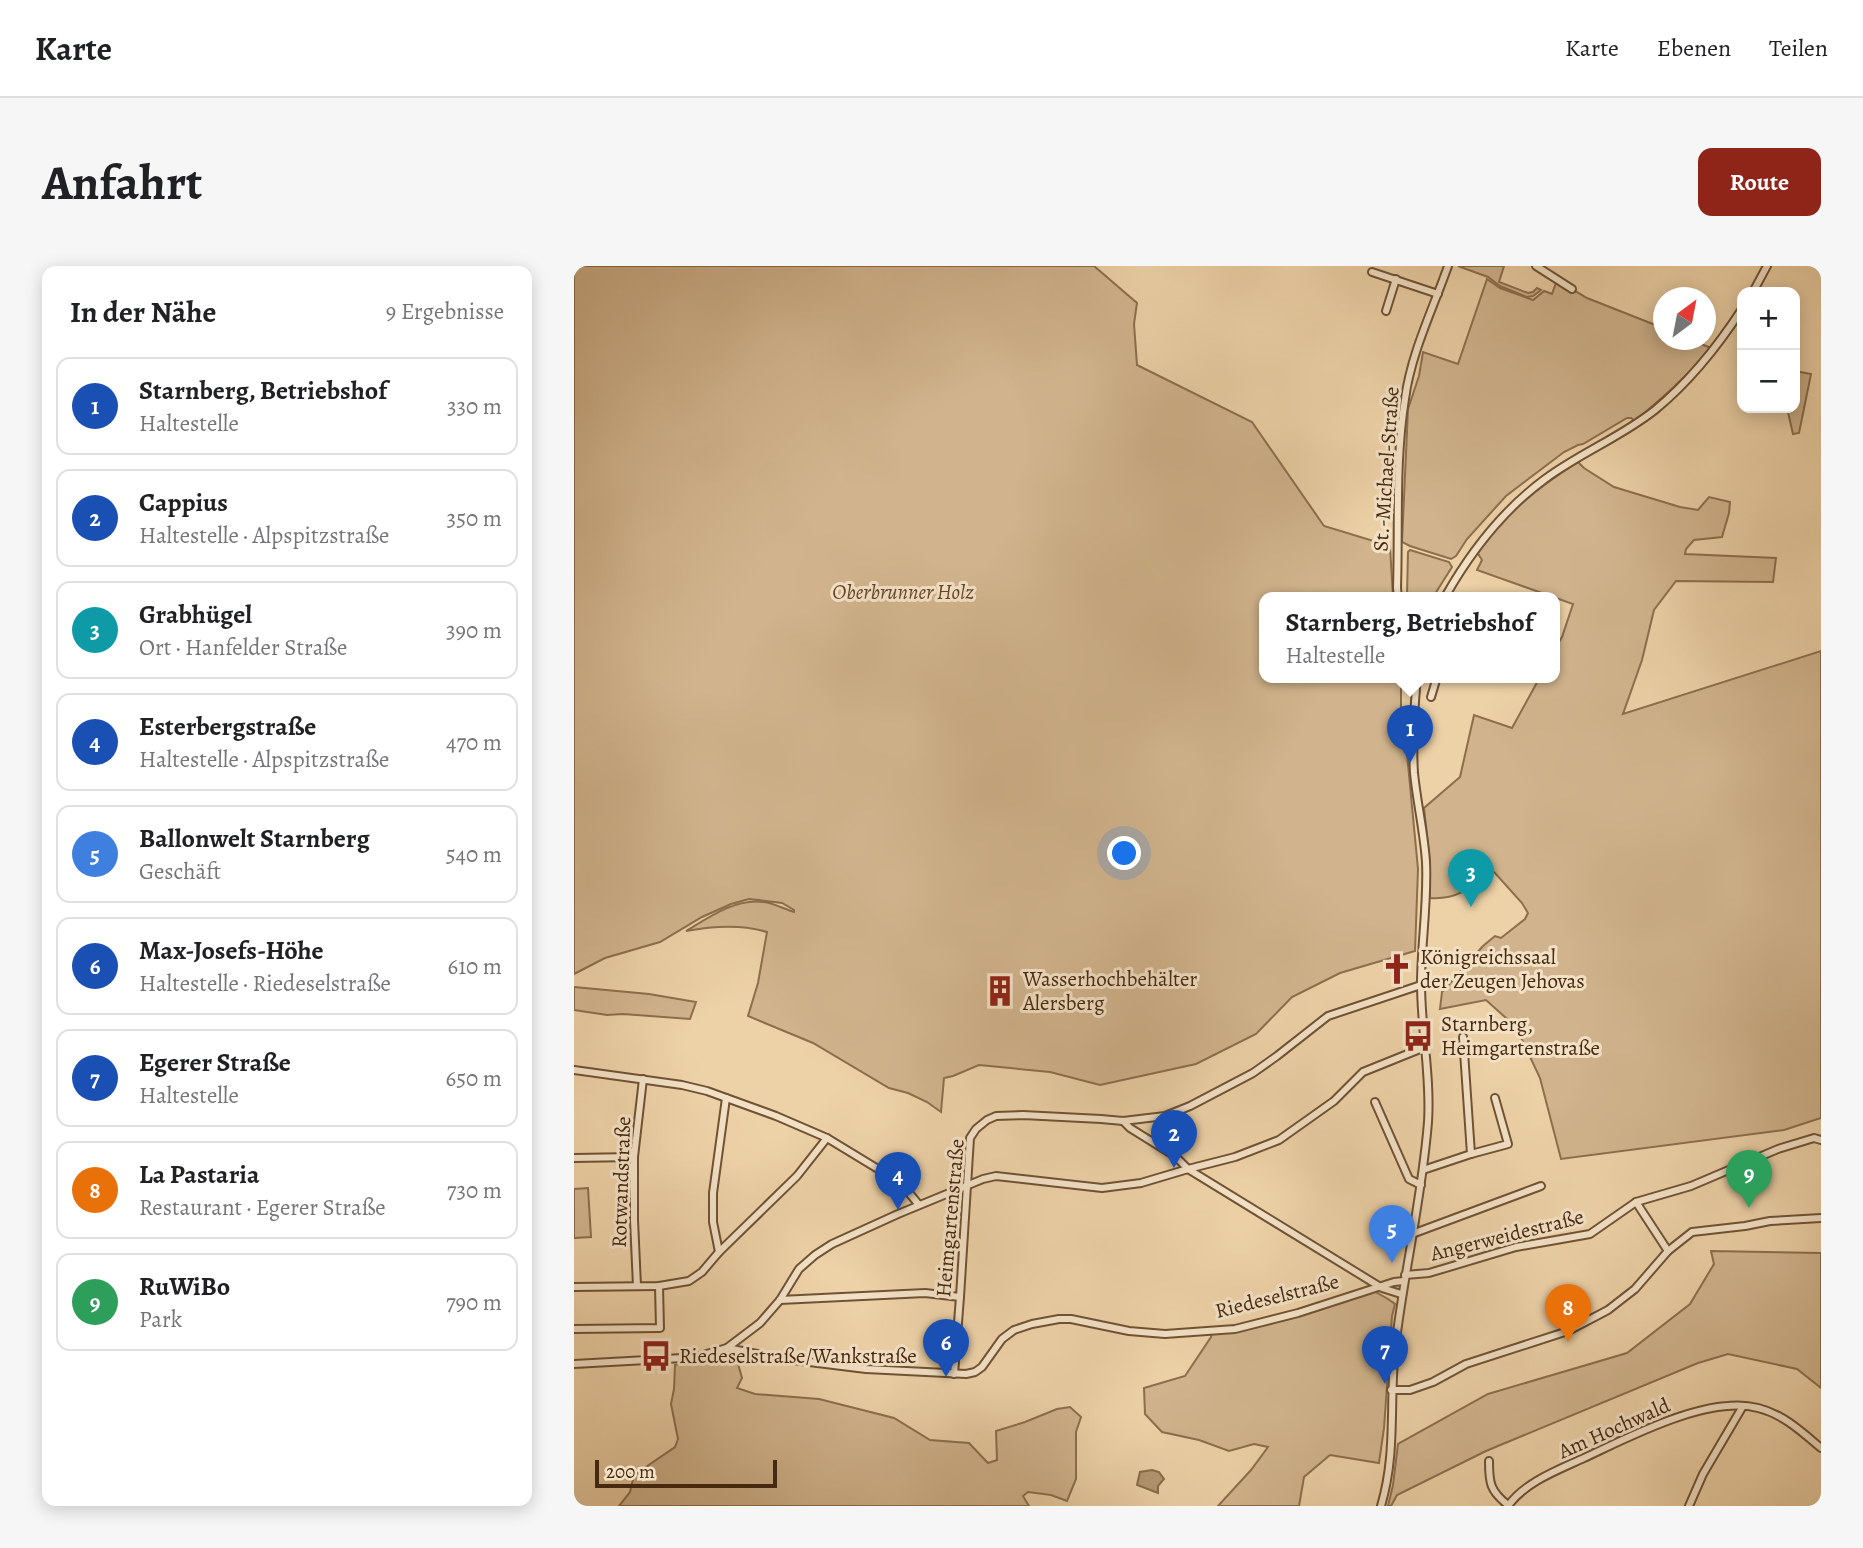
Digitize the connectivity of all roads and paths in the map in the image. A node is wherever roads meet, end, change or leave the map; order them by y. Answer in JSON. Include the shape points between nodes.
{"nodes":[{"id":1,"x":1448,"y":266,"type":"edge"},
{"id":2,"x":1536,"y":266,"type":"edge"},
{"id":3,"x":1767,"y":266,"type":"edge"},
{"id":4,"x":1372,"y":272,"type":"dead end"},
{"id":5,"x":1396,"y":279,"type":"junction"},
{"id":6,"x":1756,"y":287,"type":"edge"},
{"id":7,"x":1572,"y":289,"type":"dead end"},
{"id":8,"x":1438,"y":294,"type":"junction"},
{"id":9,"x":1386,"y":311,"type":"dead end"},
{"id":10,"x":1737,"y":317,"type":"edge"},
{"id":11,"x":1397,"y":592,"type":"edge"},
{"id":12,"x":1448,"y":592,"type":"edge"},
{"id":13,"x":1416,"y":683,"type":"edge"},
{"id":14,"x":1435,"y":683,"type":"edge"},
{"id":15,"x":1431,"y":696,"type":"dead end"},
{"id":16,"x":1421,"y":985,"type":"junction"},
{"id":17,"x":1463,"y":1037,"type":"dead end"},
{"id":18,"x":1425,"y":1047,"type":"junction"},
{"id":19,"x":574,"y":1070,"type":"edge"},
{"id":20,"x":643,"y":1079,"type":"junction"},
{"id":21,"x":726,"y":1098,"type":"junction"},
{"id":22,"x":1495,"y":1098,"type":"dead end"},
{"id":23,"x":1375,"y":1102,"type":"dead end"},
{"id":24,"x":1123,"y":1121,"type":"junction"},
{"id":25,"x":827,"y":1138,"type":"junction"},
{"id":26,"x":1821,"y":1140,"type":"edge"},
{"id":27,"x":1471,"y":1154,"type":"junction"},
{"id":28,"x":634,"y":1157,"type":"junction"},
{"id":29,"x":574,"y":1158,"type":"edge"},
{"id":30,"x":1188,"y":1169,"type":"junction"},
{"id":31,"x":1423,"y":1170,"type":"junction"},
{"id":32,"x":1421,"y":1185,"type":"junction"},
{"id":33,"x":1541,"y":1186,"type":"dead end"},
{"id":34,"x":966,"y":1187,"type":"junction"},
{"id":35,"x":1636,"y":1202,"type":"junction"},
{"id":36,"x":919,"y":1205,"type":"junction"},
{"id":37,"x":1821,"y":1218,"type":"edge"},
{"id":38,"x":1412,"y":1234,"type":"junction"},
{"id":39,"x":1668,"y":1251,"type":"junction"},
{"id":40,"x":719,"y":1252,"type":"junction"},
{"id":41,"x":1405,"y":1278,"type":"junction"},
{"id":42,"x":637,"y":1286,"type":"junction"},
{"id":43,"x":659,"y":1286,"type":"junction"},
{"id":44,"x":574,"y":1287,"type":"edge"},
{"id":45,"x":1382,"y":1287,"type":"junction"},
{"id":46,"x":1401,"y":1294,"type":"junction"},
{"id":47,"x":960,"y":1297,"type":"junction"},
{"id":48,"x":780,"y":1300,"type":"junction"},
{"id":49,"x":574,"y":1329,"type":"edge"},
{"id":50,"x":727,"y":1348,"type":"junction"},
{"id":51,"x":574,"y":1364,"type":"edge"},
{"id":52,"x":954,"y":1374,"type":"junction"},
{"id":53,"x":1391,"y":1390,"type":"junction"},
{"id":54,"x":1743,"y":1406,"type":"junction"},
{"id":55,"x":1821,"y":1448,"type":"edge"},
{"id":56,"x":1489,"y":1461,"type":"dead end"},
{"id":57,"x":1381,"y":1506,"type":"edge"},
{"id":58,"x":1508,"y":1506,"type":"edge"},
{"id":59,"x":1689,"y":1506,"type":"edge"}],
"edges":[{"from":1,"to":8,"type":"street","name":"St.-Michael-Straße"},
{"from":2,"to":7,"type":"street"},
{"from":3,"to":6,"type":"street"},
{"from":4,"to":5,"type":"street"},
{"from":5,"to":8,"type":"street"},
{"from":5,"to":9,"type":"street"},
{"from":8,"to":11,"type":"street","name":"St.-Michael-Straße","via":[[1405,399]]},
{"from":10,"to":12,"type":"street","via":[[1694,373],[1665,401],[1515,503]]},
{"from":13,"to":16,"type":"street","via":[[1414,771],[1426,863]]},
{"from":14,"to":15,"type":"street"},
{"from":16,"to":18,"type":"street"},
{"from":16,"to":24,"type":"street","name":"Heimgartenstraße","via":[[1328,1016],[1253,1073],[1190,1106],[1165,1116]]},
{"from":17,"to":27,"type":"street"},
{"from":18,"to":30,"type":"street","via":[[1363,1072],[1334,1101],[1279,1140]]},
{"from":18,"to":31,"type":"street","via":[[1429,1098]]},
{"from":19,"to":20,"type":"street"},
{"from":20,"to":21,"type":"street"},
{"from":20,"to":28,"type":"street","name":"Rotwandstraße"},
{"from":21,"to":25,"type":"street"},
{"from":21,"to":40,"type":"street","via":[[713,1193]]},
{"from":22,"to":27,"type":"street","via":[[1508,1144]]},
{"from":23,"to":32,"type":"street","via":[[1409,1179]]},
{"from":24,"to":30,"type":"street"},
{"from":24,"to":34,"type":"street","name":"Heimgartenstraße","via":[[996,1116],[970,1138]]},
{"from":25,"to":36,"type":"street","via":[[901,1183]]},
{"from":25,"to":40,"type":"street","via":[[797,1176]]},
{"from":26,"to":35,"type":"street","name":"Angerweidestraße","via":[[1778,1149],[1699,1184]]},
{"from":27,"to":31,"type":"street"},
{"from":28,"to":29,"type":"street"},
{"from":28,"to":42,"type":"street","name":"Rotwandstraße"},
{"from":30,"to":34,"type":"street","via":[[1141,1184],[1101,1188],[996,1176]]},
{"from":30,"to":45,"type":"street"},
{"from":31,"to":32,"type":"street"},
{"from":32,"to":38,"type":"street"},
{"from":33,"to":38,"type":"street"},
{"from":34,"to":36,"type":"street"},
{"from":34,"to":47,"type":"street","name":"Heimgartenstraße"},
{"from":35,"to":39,"type":"street"},
{"from":35,"to":41,"type":"street","name":"Angerweidestraße","via":[[1590,1234],[1516,1247]]},
{"from":36,"to":48,"type":"street","via":[[815,1255],[799,1269]]},
{"from":37,"to":39,"type":"street","via":[[1692,1232]]},
{"from":38,"to":41,"type":"street"},
{"from":39,"to":53,"type":"street","via":[[1635,1289],[1568,1331],[1466,1364],[1410,1390]]},
{"from":40,"to":43,"type":"street","via":[[689,1281]]},
{"from":41,"to":45,"type":"street","name":"Angerweidestraße"},
{"from":41,"to":46,"type":"street"},
{"from":42,"to":43,"type":"street"},
{"from":42,"to":44,"type":"street"},
{"from":43,"to":49,"type":"street","via":[[660,1328]]},
{"from":45,"to":46,"type":"street"},
{"from":45,"to":52,"type":"street","name":"Riedeselstraße","via":[[1234,1329],[1165,1334],[1071,1319],[1038,1323],[1002,1339],[975,1372]]},
{"from":46,"to":53,"type":"street"},
{"from":47,"to":48,"type":"street","via":[[925,1293]]},
{"from":47,"to":52,"type":"street","name":"Heimgartenstraße"},
{"from":48,"to":50,"type":"street","via":[[758,1325]]},
{"from":50,"to":51,"type":"street","name":"Riedeselstraße","via":[[683,1358]]},
{"from":50,"to":52,"type":"street","name":"Riedeselstraße","via":[[853,1367]]},
{"from":53,"to":57,"type":"street","via":[[1392,1447]]},
{"from":54,"to":55,"type":"street","via":[[1781,1416]]},
{"from":54,"to":58,"type":"street","name":"Am Hochwald","via":[[1694,1413],[1636,1433],[1533,1484]]},
{"from":54,"to":59,"type":"street"},
{"from":56,"to":58,"type":"street","name":"Am Hochwald","via":[[1491,1486]]}]}
